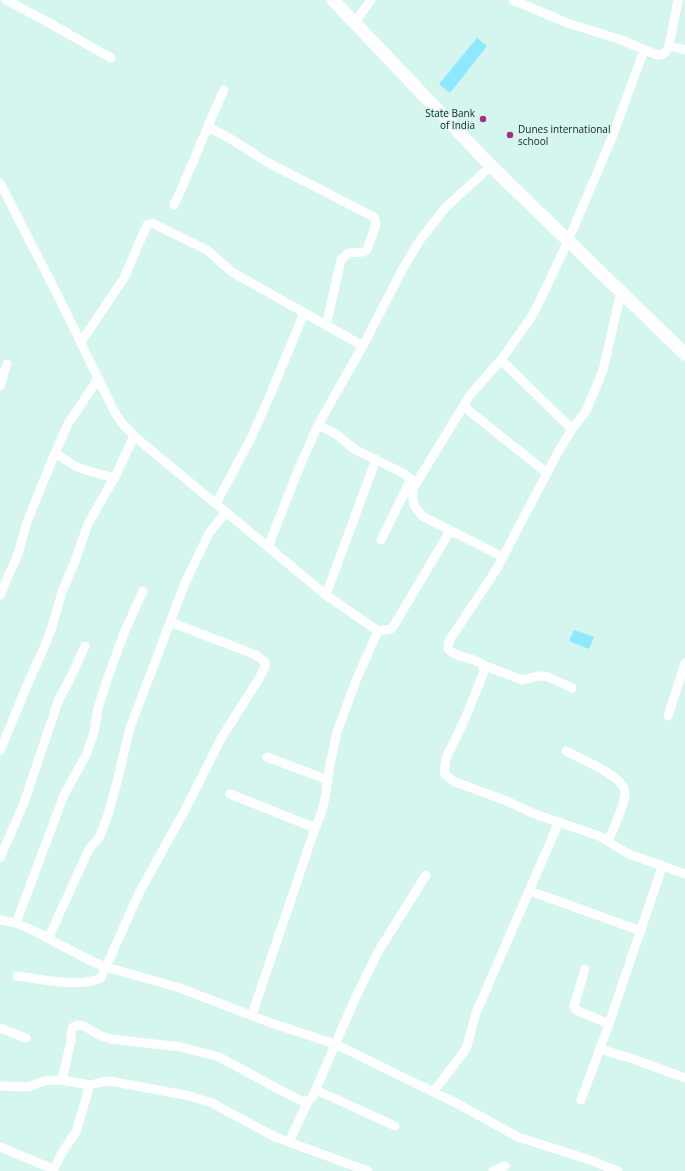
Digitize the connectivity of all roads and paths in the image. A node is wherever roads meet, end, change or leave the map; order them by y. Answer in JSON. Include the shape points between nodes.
{"nodes":[{"id":1,"x":5,"y":0,"type":"edge"},
{"id":2,"x":333,"y":0,"type":"edge"},
{"id":3,"x":371,"y":0,"type":"edge"},
{"id":4,"x":513,"y":0,"type":"edge"},
{"id":5,"x":678,"y":0,"type":"edge"},
{"id":6,"x":0,"y":2,"type":"edge"},
{"id":7,"x":355,"y":22,"type":"junction"},
{"id":8,"x":669,"y":46,"type":"junction"},
{"id":9,"x":644,"y":50,"type":"junction"},
{"id":10,"x":685,"y":50,"type":"edge"},
{"id":11,"x":111,"y":58,"type":"dead end"},
{"id":12,"x":224,"y":90,"type":"dead end"},
{"id":13,"x":208,"y":127,"type":"junction"},
{"id":14,"x":491,"y":166,"type":"junction"},
{"id":15,"x":1,"y":186,"type":"edge"},
{"id":16,"x":174,"y":205,"type":"dead end"},
{"id":17,"x":568,"y":241,"type":"junction"},
{"id":18,"x":621,"y":292,"type":"junction"},
{"id":19,"x":304,"y":313,"type":"junction"},
{"id":20,"x":326,"y":326,"type":"junction"},
{"id":21,"x":81,"y":342,"type":"junction"},
{"id":22,"x":363,"y":346,"type":"junction"},
{"id":23,"x":685,"y":354,"type":"edge"},
{"id":24,"x":501,"y":360,"type":"junction"},
{"id":25,"x":7,"y":364,"type":"dead end"},
{"id":26,"x":98,"y":379,"type":"junction"},
{"id":27,"x":0,"y":386,"type":"edge"},
{"id":28,"x":463,"y":406,"type":"junction"},
{"id":29,"x":318,"y":424,"type":"junction"},
{"id":30,"x":572,"y":429,"type":"junction"},
{"id":31,"x":134,"y":436,"type":"junction"},
{"id":32,"x":55,"y":453,"type":"junction"},
{"id":33,"x":376,"y":460,"type":"junction"},
{"id":34,"x":547,"y":473,"type":"junction"},
{"id":35,"x":114,"y":478,"type":"junction"},
{"id":36,"x":412,"y":483,"type":"junction"},
{"id":37,"x":216,"y":504,"type":"junction"},
{"id":38,"x":226,"y":512,"type":"junction"},
{"id":39,"x":450,"y":531,"type":"junction"},
{"id":40,"x":381,"y":540,"type":"dead end"},
{"id":41,"x":268,"y":547,"type":"junction"},
{"id":42,"x":503,"y":557,"type":"junction"},
{"id":43,"x":143,"y":590,"type":"dead end"},
{"id":44,"x":0,"y":595,"type":"edge"},
{"id":45,"x":326,"y":595,"type":"junction"},
{"id":46,"x":170,"y":622,"type":"junction"},
{"id":47,"x":378,"y":631,"type":"junction"},
{"id":48,"x":85,"y":646,"type":"dead end"},
{"id":49,"x":685,"y":662,"type":"edge"},
{"id":50,"x":483,"y":665,"type":"junction"},
{"id":51,"x":572,"y":688,"type":"dead end"},
{"id":52,"x":668,"y":716,"type":"dead end"},
{"id":53,"x":0,"y":751,"type":"edge"},
{"id":54,"x":566,"y":751,"type":"dead end"},
{"id":55,"x":267,"y":758,"type":"dead end"},
{"id":56,"x":328,"y":780,"type":"junction"},
{"id":57,"x":230,"y":794,"type":"dead end"},
{"id":58,"x":559,"y":822,"type":"junction"},
{"id":59,"x":315,"y":828,"type":"junction"},
{"id":60,"x":608,"y":841,"type":"junction"},
{"id":61,"x":0,"y":858,"type":"edge"},
{"id":62,"x":662,"y":867,"type":"junction"},
{"id":63,"x":685,"y":874,"type":"edge"},
{"id":64,"x":426,"y":875,"type":"dead end"},
{"id":65,"x":530,"y":891,"type":"junction"},
{"id":66,"x":0,"y":920,"type":"edge"},
{"id":67,"x":16,"y":923,"type":"junction"},
{"id":68,"x":641,"y":931,"type":"junction"},
{"id":69,"x":48,"y":939,"type":"junction"},
{"id":70,"x":106,"y":967,"type":"junction"},
{"id":71,"x":585,"y":969,"type":"dead end"},
{"id":72,"x":17,"y":976,"type":"dead end"},
{"id":73,"x":252,"y":1015,"type":"junction"},
{"id":74,"x":610,"y":1024,"type":"junction"},
{"id":75,"x":0,"y":1028,"type":"edge"},
{"id":76,"x":26,"y":1038,"type":"dead end"},
{"id":77,"x":336,"y":1044,"type":"junction"},
{"id":78,"x":600,"y":1049,"type":"junction"},
{"id":79,"x":685,"y":1078,"type":"edge"},
{"id":80,"x":62,"y":1080,"type":"junction"},
{"id":81,"x":90,"y":1085,"type":"junction"},
{"id":82,"x":0,"y":1086,"type":"edge"},
{"id":83,"x":316,"y":1090,"type":"junction"},
{"id":84,"x":433,"y":1092,"type":"junction"},
{"id":85,"x":581,"y":1100,"type":"dead end"},
{"id":86,"x":308,"y":1101,"type":"junction"},
{"id":87,"x":395,"y":1126,"type":"dead end"},
{"id":88,"x":289,"y":1142,"type":"junction"},
{"id":89,"x":0,"y":1147,"type":"edge"},
{"id":90,"x":505,"y":1166,"type":"dead end"},
{"id":91,"x":53,"y":1170,"type":"edge"},
{"id":92,"x":368,"y":1171,"type":"edge"},
{"id":93,"x":493,"y":1171,"type":"edge"},
{"id":94,"x":618,"y":1171,"type":"edge"}],
"edges":[{"from":1,"to":6,"type":"street"},
{"from":1,"to":11,"type":"street"},
{"from":2,"to":7,"type":"main road"},
{"from":3,"to":7,"type":"street"},
{"from":4,"to":9,"type":"street","via":[[570,24],[619,39]]},
{"from":5,"to":8,"type":"street"},
{"from":7,"to":14,"type":"main road"},
{"from":8,"to":9,"type":"street","via":[[662,55]]},
{"from":8,"to":10,"type":"street"},
{"from":9,"to":17,"type":"street","via":[[611,140]]},
{"from":12,"to":13,"type":"street"},
{"from":13,"to":16,"type":"street"},
{"from":13,"to":20,"type":"street","via":[[265,161],[374,217],[376,224],[367,250],[348,253],[341,260]]},
{"from":14,"to":17,"type":"main road"},
{"from":14,"to":22,"type":"street","via":[[445,208],[420,240]]},
{"from":15,"to":21,"type":"street"},
{"from":17,"to":18,"type":"main road"},
{"from":17,"to":24,"type":"street","via":[[533,314]]},
{"from":18,"to":23,"type":"main road"},
{"from":18,"to":30,"type":"street","via":[[603,370],[586,411]]},
{"from":19,"to":20,"type":"street"},
{"from":19,"to":21,"type":"street","via":[[232,272],[207,250],[152,223],[147,225],[124,278]]},
{"from":19,"to":37,"type":"street","via":[[272,393]]},
{"from":20,"to":22,"type":"street"},
{"from":21,"to":26,"type":"street"},
{"from":22,"to":29,"type":"street"},
{"from":24,"to":28,"type":"street","via":[[480,382]]},
{"from":24,"to":30,"type":"street"},
{"from":25,"to":27,"type":"street"},
{"from":26,"to":31,"type":"street","via":[[114,411]]},
{"from":26,"to":32,"type":"street","via":[[68,424]]},
{"from":28,"to":34,"type":"street"},
{"from":28,"to":36,"type":"street"},
{"from":29,"to":33,"type":"street","via":[[336,434],[354,449]]},
{"from":29,"to":41,"type":"street"},
{"from":30,"to":34,"type":"street"},
{"from":31,"to":35,"type":"street"},
{"from":31,"to":37,"type":"street"},
{"from":32,"to":35,"type":"street","via":[[77,466]]},
{"from":32,"to":44,"type":"street"},
{"from":33,"to":36,"type":"street","via":[[405,474]]},
{"from":33,"to":45,"type":"street"},
{"from":34,"to":42,"type":"street"},
{"from":35,"to":53,"type":"street","via":[[88,524],[48,636]]},
{"from":36,"to":39,"type":"street","via":[[416,508],[424,517]]},
{"from":36,"to":40,"type":"street"},
{"from":37,"to":38,"type":"street"},
{"from":38,"to":41,"type":"street"},
{"from":38,"to":46,"type":"street","via":[[208,533]]},
{"from":39,"to":42,"type":"street"},
{"from":39,"to":47,"type":"street","via":[[394,627]]},
{"from":41,"to":45,"type":"street"},
{"from":42,"to":50,"type":"street","via":[[449,641],[448,649],[451,652]]},
{"from":43,"to":67,"type":"street","via":[[107,680],[86,755],[61,801]]},
{"from":45,"to":47,"type":"street"},
{"from":46,"to":69,"type":"street","via":[[130,728],[108,815],[99,838],[89,849]]},
{"from":46,"to":70,"type":"street","via":[[256,655],[265,662],[260,677],[222,737],[128,914]]},
{"from":47,"to":56,"type":"street","via":[[337,732]]},
{"from":48,"to":61,"type":"street","via":[[59,699],[24,803]]},
{"from":49,"to":52,"type":"street"},
{"from":50,"to":51,"type":"street","via":[[522,680],[546,676]]},
{"from":50,"to":58,"type":"street","via":[[484,672],[446,758],[444,773],[454,782]]},
{"from":54,"to":60,"type":"street","via":[[615,776],[623,784],[624,802]]},
{"from":55,"to":56,"type":"street"},
{"from":56,"to":59,"type":"street","via":[[322,811]]},
{"from":57,"to":59,"type":"street"},
{"from":58,"to":60,"type":"street"},
{"from":58,"to":65,"type":"street"},
{"from":59,"to":73,"type":"street"},
{"from":60,"to":62,"type":"street","via":[[629,854]]},
{"from":62,"to":63,"type":"street"},
{"from":62,"to":68,"type":"street"},
{"from":64,"to":77,"type":"street","via":[[378,952]]},
{"from":65,"to":68,"type":"street"},
{"from":65,"to":84,"type":"street","via":[[476,1013],[467,1046]]},
{"from":66,"to":67,"type":"street"},
{"from":67,"to":69,"type":"street"},
{"from":68,"to":74,"type":"street"},
{"from":69,"to":70,"type":"street"},
{"from":70,"to":72,"type":"street","via":[[100,978],[88,982],[73,983]]},
{"from":70,"to":73,"type":"street","via":[[180,988]]},
{"from":71,"to":74,"type":"street","via":[[574,1006],[576,1010]]},
{"from":73,"to":77,"type":"street"},
{"from":74,"to":78,"type":"street"},
{"from":75,"to":76,"type":"street"},
{"from":77,"to":83,"type":"street"},
{"from":77,"to":84,"type":"street"},
{"from":78,"to":79,"type":"street"},
{"from":78,"to":85,"type":"street"},
{"from":80,"to":81,"type":"street"},
{"from":80,"to":82,"type":"street","via":[[49,1080],[28,1087]]},
{"from":80,"to":86,"type":"street","via":[[71,1032],[77,1025],[111,1039],[181,1047],[219,1057],[302,1101]]},
{"from":81,"to":88,"type":"street","via":[[110,1081],[190,1096],[212,1103]]},
{"from":81,"to":91,"type":"street","via":[[76,1132]]},
{"from":83,"to":86,"type":"street"},
{"from":83,"to":87,"type":"street"},
{"from":84,"to":94,"type":"street","via":[[518,1137]]},
{"from":86,"to":88,"type":"street"},
{"from":88,"to":92,"type":"street"},
{"from":89,"to":91,"type":"street"},
{"from":90,"to":93,"type":"street"}]}
